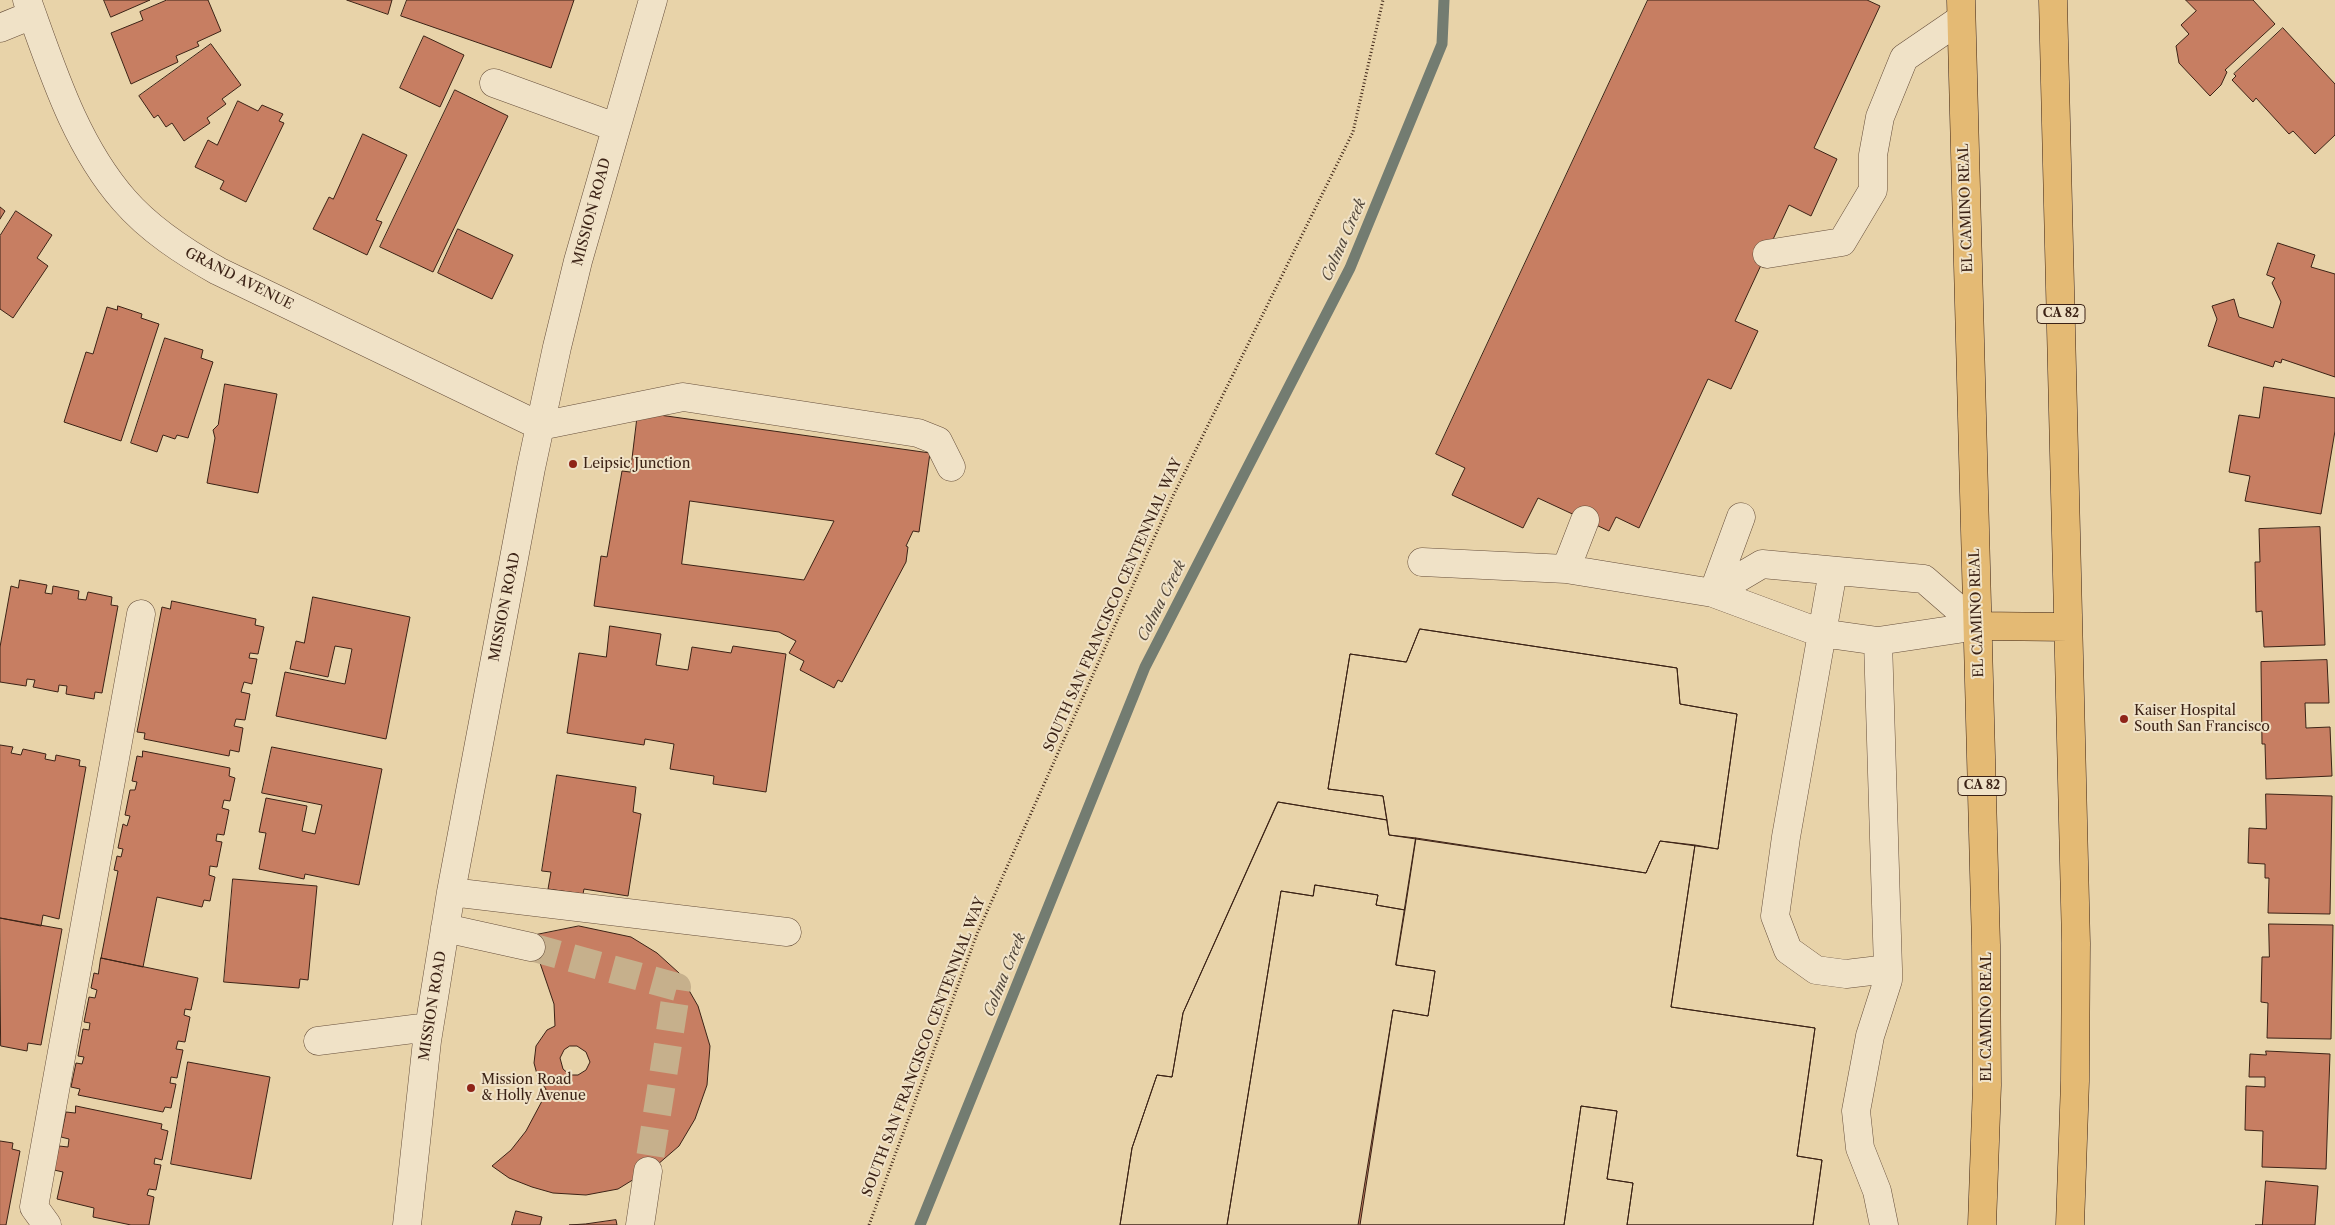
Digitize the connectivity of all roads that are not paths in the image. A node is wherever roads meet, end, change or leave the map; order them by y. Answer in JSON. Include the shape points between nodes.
{"nodes":[{"id":1,"x":652,"y":0,"type":"edge"},
{"id":2,"x":2053,"y":0,"type":"edge"},
{"id":3,"x":29,"y":8,"type":"edge"},
{"id":4,"x":1961,"y":10,"type":"edge"},
{"id":5,"x":0,"y":28,"type":"edge"},
{"id":6,"x":494,"y":83,"type":"dead end"},
{"id":7,"x":615,"y":127,"type":"junction"},
{"id":8,"x":1767,"y":254,"type":"dead end"},
{"id":9,"x":540,"y":426,"type":"junction"},
{"id":10,"x":951,"y":467,"type":"dead end"},
{"id":11,"x":1741,"y":517,"type":"dead end"},
{"id":12,"x":1585,"y":520,"type":"dead end"},
{"id":13,"x":1422,"y":562,"type":"dead end"},
{"id":14,"x":1566,"y":569,"type":"junction"},
{"id":15,"x":1833,"y":571,"type":"junction"},
{"id":16,"x":1713,"y":593,"type":"junction"},
{"id":17,"x":140,"y":614,"type":"dead end"},
{"id":18,"x":1978,"y":626,"type":"junction"},
{"id":19,"x":2068,"y":627,"type":"junction"},
{"id":20,"x":1821,"y":633,"type":"junction"},
{"id":21,"x":1878,"y":641,"type":"junction"},
{"id":22,"x":451,"y":892,"type":"junction"},
{"id":23,"x":445,"y":928,"type":"junction"},
{"id":24,"x":786,"y":932,"type":"dead end"},
{"id":25,"x":531,"y":947,"type":"tunnel mouth"},
{"id":26,"x":1888,"y":969,"type":"junction"},
{"id":27,"x":429,"y":1027,"type":"junction"},
{"id":28,"x":318,"y":1041,"type":"dead end"},
{"id":29,"x":648,"y":1171,"type":"tunnel mouth"},
{"id":30,"x":47,"y":1225,"type":"edge"},
{"id":31,"x":407,"y":1225,"type":"edge"},
{"id":32,"x":640,"y":1225,"type":"edge"},
{"id":33,"x":1884,"y":1225,"type":"edge"},
{"id":34,"x":1982,"y":1225,"type":"edge"},
{"id":35,"x":2070,"y":1225,"type":"edge"}],
"edges":[{"from":1,"to":7,"type":"street","name":"MISSION ROAD"},
{"from":2,"to":19,"type":"main road","number":"CA 82"},
{"from":3,"to":5,"type":"street"},
{"from":3,"to":9,"type":"street","name":"GRAND AVENUE","via":[[62,92],[100,170],[125,202],[154,229],[184,252],[218,271]]},
{"from":4,"to":8,"type":"street","via":[[1904,58],[1880,118],[1873,155],[1873,190],[1842,242]]},
{"from":4,"to":18,"type":"main road","name":"EL CAMINO REAL","number":"CA 82"},
{"from":6,"to":7,"type":"street"},
{"from":7,"to":9,"type":"street","name":"MISSION ROAD","via":[[576,271]]},
{"from":9,"to":10,"type":"street","via":[[683,397],[918,433],[938,442]]},
{"from":9,"to":22,"type":"street","name":"MISSION ROAD"},
{"from":11,"to":16,"type":"street"},
{"from":12,"to":14,"type":"street"},
{"from":13,"to":14,"type":"street"},
{"from":14,"to":16,"type":"street"},
{"from":15,"to":16,"type":"street","via":[[1762,564]]},
{"from":15,"to":18,"type":"street","via":[[1924,579]]},
{"from":15,"to":20,"type":"street"},
{"from":16,"to":20,"type":"street"},
{"from":17,"to":30,"type":"street","via":[[34,1207]]},
{"from":18,"to":19,"type":"main road"},
{"from":18,"to":21,"type":"street"},
{"from":18,"to":34,"type":"main road","name":"EL CAMINO REAL","number":"CA 82","via":[[1986,925],[1987,1085]]},
{"from":19,"to":35,"type":"main road","number":"CA 82","via":[[2076,943]]},
{"from":20,"to":21,"type":"street"},
{"from":20,"to":26,"type":"street","via":[[1775,916],[1788,950],[1816,970],[1846,974]]},
{"from":21,"to":26,"type":"street"},
{"from":22,"to":23,"type":"street","name":"MISSION ROAD"},
{"from":22,"to":24,"type":"street"},
{"from":23,"to":25,"type":"street"},
{"from":23,"to":27,"type":"street","name":"MISSION ROAD"},
{"from":26,"to":33,"type":"street","via":[[1888,980],[1870,1036],[1856,1111],[1860,1148],[1877,1191]]},
{"from":27,"to":28,"type":"street"},
{"from":27,"to":31,"type":"street","name":"MISSION ROAD"},
{"from":29,"to":32,"type":"street"}]}
